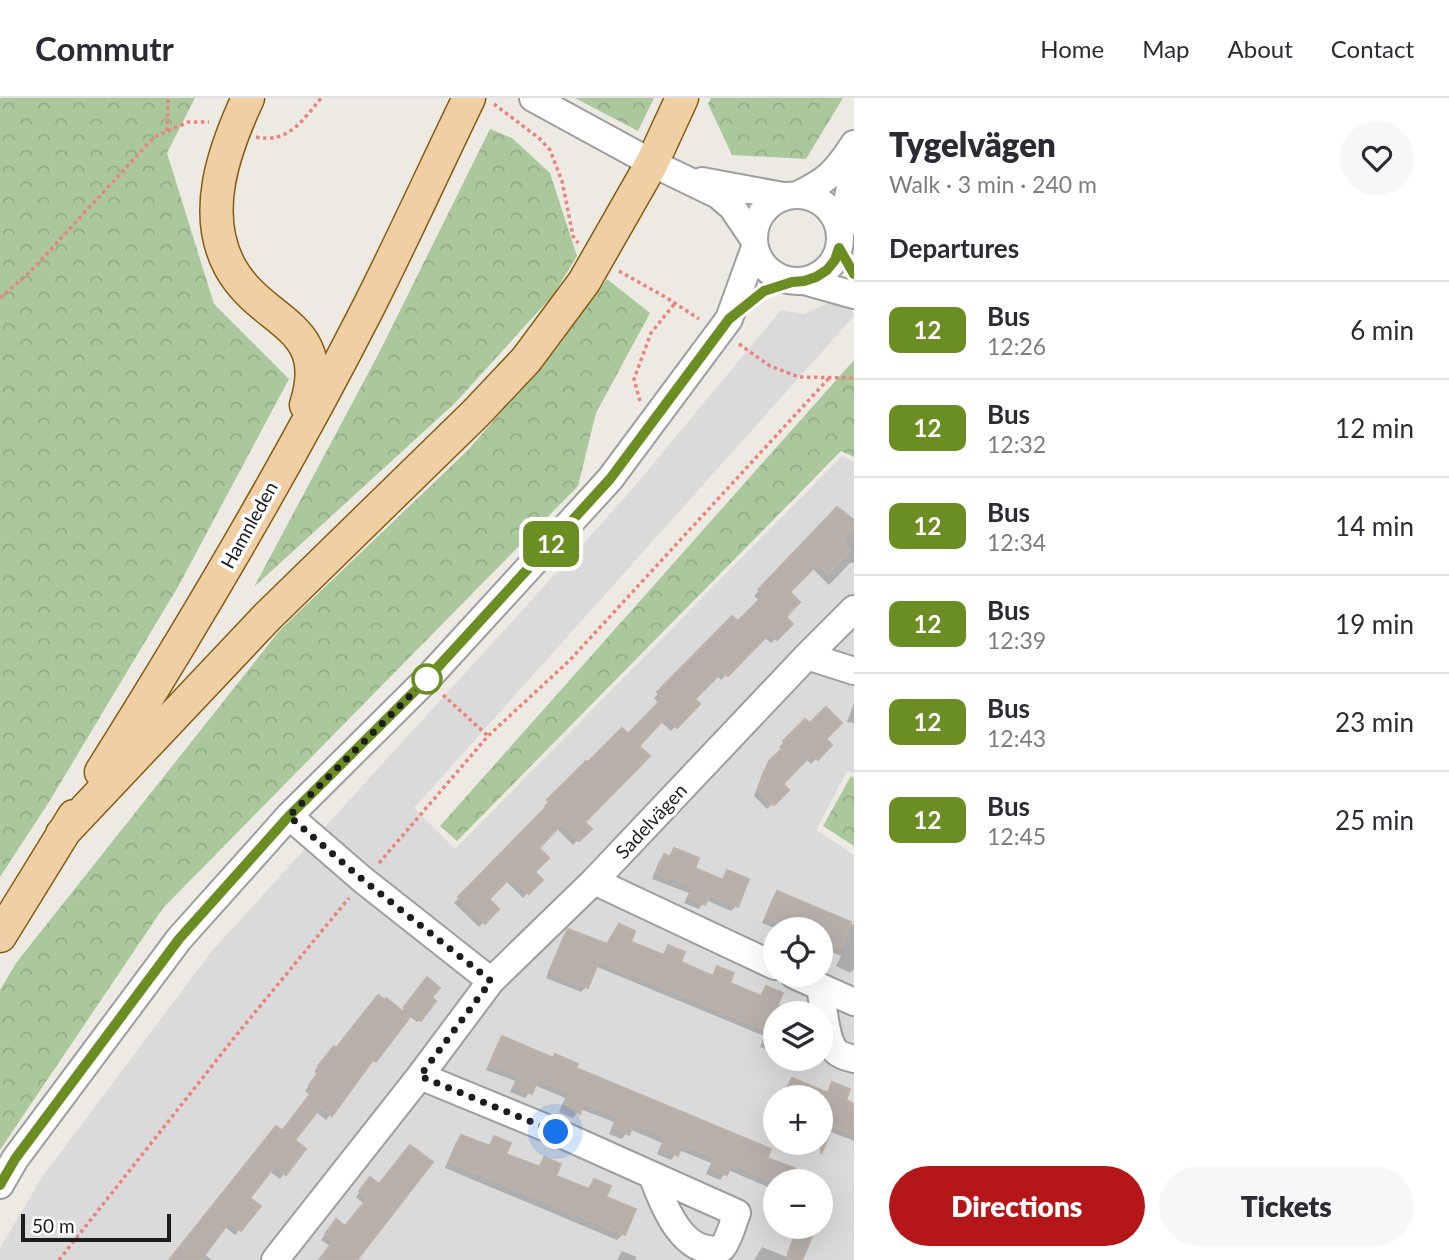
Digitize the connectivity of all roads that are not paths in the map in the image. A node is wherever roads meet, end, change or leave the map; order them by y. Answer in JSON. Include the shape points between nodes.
{"nodes":[{"id":1,"x":248,"y":98,"type":"edge"},
{"id":2,"x":533,"y":98,"type":"edge"},
{"id":3,"x":682,"y":98,"type":"edge"},
{"id":4,"x":472,"y":107,"type":"edge"},
{"id":5,"x":854,"y":144,"type":"edge"},
{"id":6,"x":652,"y":163,"type":"junction"},
{"id":7,"x":854,"y":169,"type":"edge"},
{"id":8,"x":690,"y":179,"type":"junction"},
{"id":9,"x":790,"y":195,"type":"junction"},
{"id":10,"x":840,"y":241,"type":"junction"},
{"id":11,"x":754,"y":244,"type":"junction"},
{"id":12,"x":854,"y":274,"type":"edge"},
{"id":13,"x":798,"y":282,"type":"junction"},
{"id":14,"x":854,"y":295,"type":"edge"},
{"id":15,"x":724,"y":328,"type":"junction"},
{"id":16,"x":293,"y":448,"type":"junction"},
{"id":17,"x":854,"y":610,"type":"edge"},
{"id":18,"x":807,"y":656,"type":"junction"},
{"id":19,"x":854,"y":671,"type":"edge"},
{"id":20,"x":289,"y":816,"type":"junction"},
{"id":21,"x":62,"y":834,"type":"junction"},
{"id":22,"x":594,"y":881,"type":"junction"},
{"id":23,"x":0,"y":936,"type":"edge"},
{"id":24,"x":763,"y":960,"type":"edge"},
{"id":25,"x":491,"y":981,"type":"junction"},
{"id":26,"x":820,"y":987,"type":"joint"},
{"id":27,"x":854,"y":1002,"type":"edge"},
{"id":28,"x":854,"y":1059,"type":"edge"},
{"id":29,"x":420,"y":1076,"type":"junction"},
{"id":30,"x":652,"y":1175,"type":"dead end"},
{"id":31,"x":0,"y":1185,"type":"edge"},
{"id":32,"x":275,"y":1260,"type":"edge"}],
"edges":[{"from":1,"to":16,"type":"main road","via":[[221,167],[218,231],[231,269],[309,350],[313,385]]},
{"from":2,"to":6,"type":"street"},
{"from":3,"to":6,"type":"main road"},
{"from":4,"to":16,"type":"main road","name":"Hamnleden"},
{"from":5,"to":9,"type":"street","via":[[836,172],[821,184]]},
{"from":6,"to":8,"type":"street"},
{"from":6,"to":21,"type":"main road","via":[[584,282],[526,360],[267,617]]},
{"from":7,"to":10,"type":"street"},
{"from":8,"to":9,"type":"street"},
{"from":8,"to":11,"type":"street","via":[[732,207]]},
{"from":9,"to":10,"type":"street","via":[[810,196],[831,211]]},
{"from":9,"to":11,"type":"street","via":[[761,212]]},
{"from":10,"to":12,"type":"street"},
{"from":10,"to":13,"type":"street","via":[[827,270]]},
{"from":11,"to":13,"type":"street","via":[[768,272]]},
{"from":11,"to":15,"type":"street"},
{"from":13,"to":14,"type":"street"},
{"from":13,"to":15,"type":"street","via":[[764,291]]},
{"from":15,"to":20,"type":"street","via":[[610,479],[427,679]]},
{"from":16,"to":21,"type":"main road","name":"Hamnleden","via":[[189,632]]},
{"from":17,"to":18,"type":"street","name":"Sadelvägen"},
{"from":18,"to":19,"type":"street"},
{"from":18,"to":22,"type":"street","name":"Sadelvägen"},
{"from":20,"to":25,"type":"street"},
{"from":20,"to":31,"type":"street","via":[[179,939]]},
{"from":21,"to":23,"type":"main road","name":"Hamnleden"},
{"from":22,"to":24,"type":"street"},
{"from":22,"to":25,"type":"street","name":"Sadelvägen"},
{"from":25,"to":29,"type":"street","name":"Sadelvägen"},
{"from":26,"to":27,"type":"street"},
{"from":26,"to":28,"type":"street","via":[[834,1049]]},
{"from":29,"to":30,"type":"street"},
{"from":29,"to":32,"type":"street","name":"Sadelvägen"}]}
